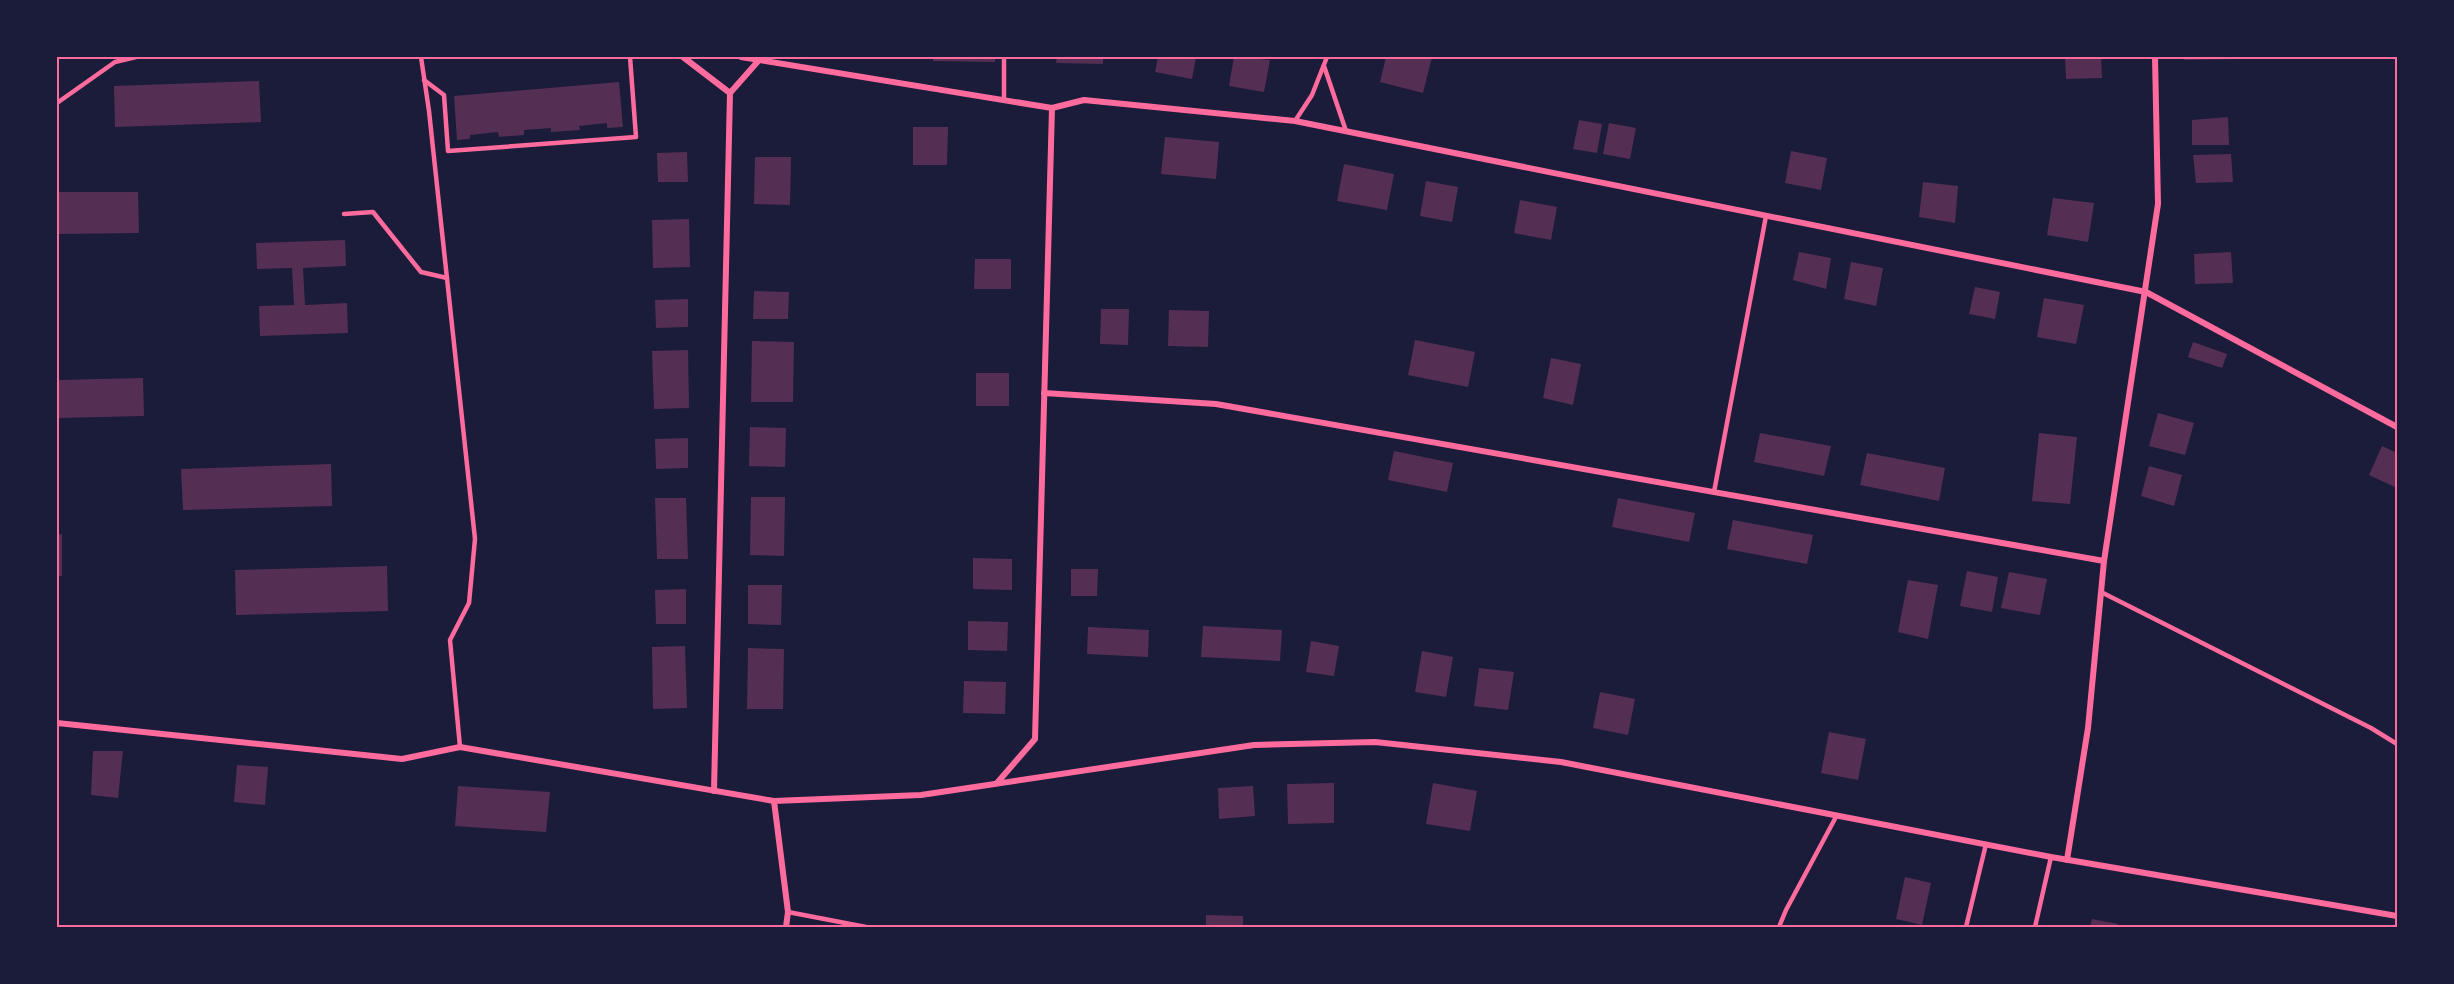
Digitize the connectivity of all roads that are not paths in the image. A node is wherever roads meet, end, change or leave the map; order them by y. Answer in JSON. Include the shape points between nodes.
{"nodes":[{"id":1,"x":136,"y":57,"type":"edge"},
{"id":2,"x":421,"y":57,"type":"edge"},
{"id":3,"x":630,"y":57,"type":"edge"},
{"id":4,"x":683,"y":57,"type":"edge"},
{"id":5,"x":741,"y":57,"type":"edge"},
{"id":6,"x":1004,"y":57,"type":"edge"},
{"id":7,"x":1327,"y":57,"type":"edge"},
{"id":8,"x":2156,"y":57,"type":"edge"},
{"id":9,"x":760,"y":58,"type":"junction"},
{"id":10,"x":1324,"y":66,"type":"junction"},
{"id":11,"x":424,"y":80,"type":"junction"},
{"id":12,"x":730,"y":93,"type":"junction"},
{"id":13,"x":1004,"y":100,"type":"junction"},
{"id":14,"x":57,"y":103,"type":"edge"},
{"id":15,"x":1052,"y":108,"type":"junction"},
{"id":16,"x":1295,"y":121,"type":"junction"},
{"id":17,"x":1346,"y":131,"type":"junction"},
{"id":18,"x":344,"y":214,"type":"dead end"},
{"id":19,"x":1766,"y":216,"type":"junction"},
{"id":20,"x":447,"y":278,"type":"junction"},
{"id":21,"x":2146,"y":292,"type":"junction"},
{"id":22,"x":1044,"y":393,"type":"junction"},
{"id":23,"x":2397,"y":427,"type":"edge"},
{"id":24,"x":1714,"y":492,"type":"junction"},
{"id":25,"x":2104,"y":561,"type":"junction"},
{"id":26,"x":2101,"y":592,"type":"junction"},
{"id":27,"x":57,"y":723,"type":"edge"},
{"id":28,"x":2397,"y":744,"type":"edge"},
{"id":29,"x":460,"y":747,"type":"junction"},
{"id":30,"x":997,"y":784,"type":"junction"},
{"id":31,"x":714,"y":790,"type":"junction"},
{"id":32,"x":774,"y":801,"type":"junction"},
{"id":33,"x":1837,"y":815,"type":"junction"},
{"id":34,"x":1986,"y":844,"type":"junction"},
{"id":35,"x":2051,"y":857,"type":"junction"},
{"id":36,"x":2067,"y":860,"type":"junction"},
{"id":37,"x":788,"y":912,"type":"junction"},
{"id":38,"x":2397,"y":916,"type":"edge"},
{"id":39,"x":786,"y":927,"type":"edge"},
{"id":40,"x":866,"y":927,"type":"edge"},
{"id":41,"x":1779,"y":927,"type":"edge"},
{"id":42,"x":1966,"y":927,"type":"edge"},
{"id":43,"x":2035,"y":927,"type":"edge"}],
"edges":[{"from":1,"to":14,"type":"lane","via":[[115,62]]},
{"from":2,"to":11,"type":"lane"},
{"from":3,"to":11,"type":"lane","via":[[636,137],[448,151],[444,95]]},
{"from":4,"to":12,"type":"street"},
{"from":5,"to":9,"type":"street"},
{"from":6,"to":13,"type":"lane"},
{"from":7,"to":10,"type":"lane"},
{"from":8,"to":21,"type":"street","via":[[2158,204]]},
{"from":9,"to":12,"type":"street"},
{"from":9,"to":13,"type":"street"},
{"from":10,"to":16,"type":"lane"},
{"from":10,"to":17,"type":"lane"},
{"from":11,"to":20,"type":"lane"},
{"from":12,"to":31,"type":"street"},
{"from":13,"to":15,"type":"street"},
{"from":15,"to":16,"type":"street","via":[[1084,100]]},
{"from":15,"to":22,"type":"street"},
{"from":16,"to":17,"type":"street"},
{"from":17,"to":19,"type":"street"},
{"from":18,"to":20,"type":"lane","via":[[373,212],[421,272]]},
{"from":19,"to":21,"type":"street"},
{"from":19,"to":24,"type":"lane"},
{"from":20,"to":29,"type":"lane","via":[[475,539],[469,603],[450,640]]},
{"from":21,"to":23,"type":"street"},
{"from":21,"to":25,"type":"street"},
{"from":22,"to":24,"type":"street","via":[[1216,404]]},
{"from":22,"to":30,"type":"street","via":[[1035,739]]},
{"from":24,"to":25,"type":"street"},
{"from":25,"to":26,"type":"street"},
{"from":26,"to":28,"type":"lane"},
{"from":26,"to":36,"type":"street","via":[[2088,728]]},
{"from":27,"to":29,"type":"street","via":[[402,759]]},
{"from":29,"to":31,"type":"street"},
{"from":30,"to":32,"type":"street","via":[[921,795]]},
{"from":30,"to":33,"type":"street","via":[[1254,745],[1375,742],[1561,762]]},
{"from":31,"to":32,"type":"street"},
{"from":32,"to":37,"type":"street"},
{"from":33,"to":34,"type":"street"},
{"from":33,"to":41,"type":"lane"},
{"from":34,"to":35,"type":"street"},
{"from":34,"to":42,"type":"lane"},
{"from":35,"to":36,"type":"street"},
{"from":35,"to":43,"type":"lane"},
{"from":36,"to":38,"type":"street"},
{"from":37,"to":39,"type":"street"},
{"from":37,"to":40,"type":"lane"}]}
